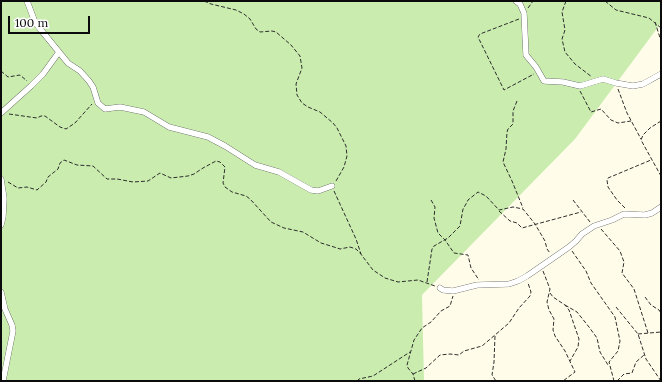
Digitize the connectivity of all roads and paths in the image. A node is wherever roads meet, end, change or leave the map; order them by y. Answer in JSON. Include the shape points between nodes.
{"nodes":[{"id":1,"x":27,"y":1,"type":"edge"},
{"id":2,"x":204,"y":1,"type":"edge"},
{"id":3,"x":516,"y":1,"type":"edge"},
{"id":4,"x":566,"y":1,"type":"edge"},
{"id":5,"x":605,"y":1,"type":"edge"},
{"id":6,"x":524,"y":17,"type":"junction"},
{"id":7,"x":655,"y":22,"type":"junction"},
{"id":8,"x":661,"y":28,"type":"edge"},
{"id":9,"x":661,"y":41,"type":"edge"},
{"id":10,"x":59,"y":52,"type":"junction"},
{"id":11,"x":1,"y":70,"type":"edge"},
{"id":12,"x":538,"y":72,"type":"junction"},
{"id":13,"x":661,"y":74,"type":"edge"},
{"id":14,"x":596,"y":80,"type":"junction"},
{"id":15,"x":616,"y":83,"type":"junction"},
{"id":16,"x":32,"y":85,"type":"junction"},
{"id":17,"x":578,"y":85,"type":"junction"},
{"id":18,"x":97,"y":98,"type":"junction"},
{"id":19,"x":517,"y":101,"type":"dead end"},
{"id":20,"x":2,"y":113,"type":"edge"},
{"id":21,"x":631,"y":121,"type":"junction"},
{"id":22,"x":661,"y":121,"type":"edge"},
{"id":23,"x":641,"y":140,"type":"junction"},
{"id":24,"x":651,"y":160,"type":"junction"},
{"id":25,"x":661,"y":176,"type":"edge"},
{"id":26,"x":1,"y":179,"type":"edge"},
{"id":27,"x":7,"y":182,"type":"dead end"},
{"id":28,"x":332,"y":186,"type":"junction"},
{"id":29,"x":431,"y":200,"type":"dead end"},
{"id":30,"x":573,"y":200,"type":"dead end"},
{"id":31,"x":661,"y":207,"type":"edge"},
{"id":32,"x":523,"y":209,"type":"junction"},
{"id":33,"x":499,"y":210,"type":"junction"},
{"id":34,"x":582,"y":211,"type":"junction"},
{"id":35,"x":632,"y":214,"type":"junction"},
{"id":36,"x":535,"y":224,"type":"junction"},
{"id":37,"x":1,"y":225,"type":"edge"},
{"id":38,"x":594,"y":226,"type":"junction"},
{"id":39,"x":446,"y":240,"type":"junction"},
{"id":40,"x":569,"y":247,"type":"junction"},
{"id":41,"x":362,"y":254,"type":"junction"},
{"id":42,"x":556,"y":256,"type":"junction"},
{"id":43,"x":542,"y":266,"type":"junction"},
{"id":44,"x":527,"y":276,"type":"junction"},
{"id":45,"x":427,"y":283,"type":"junction"},
{"id":46,"x":483,"y":285,"type":"junction"},
{"id":47,"x":440,"y":288,"type":"joint"},
{"id":48,"x":453,"y":291,"type":"junction"},
{"id":49,"x":1,"y":292,"type":"edge"},
{"id":50,"x":550,"y":293,"type":"junction"},
{"id":51,"x":645,"y":296,"type":"dead end"},
{"id":52,"x":565,"y":305,"type":"junction"},
{"id":53,"x":616,"y":307,"type":"dead end"},
{"id":54,"x":661,"y":313,"type":"edge"},
{"id":55,"x":661,"y":332,"type":"edge"},
{"id":56,"x":648,"y":333,"type":"junction"},
{"id":57,"x":638,"y":334,"type":"junction"},
{"id":58,"x":495,"y":335,"type":"junction"},
{"id":59,"x":410,"y":352,"type":"junction"},
{"id":60,"x":644,"y":354,"type":"junction"},
{"id":61,"x":570,"y":362,"type":"junction"},
{"id":62,"x":610,"y":368,"type":"junction"},
{"id":63,"x":414,"y":374,"type":"junction"},
{"id":64,"x":3,"y":381,"type":"edge"},
{"id":65,"x":357,"y":381,"type":"edge"},
{"id":66,"x":415,"y":381,"type":"edge"},
{"id":67,"x":496,"y":381,"type":"edge"},
{"id":68,"x":563,"y":381,"type":"edge"},
{"id":69,"x":614,"y":381,"type":"edge"},
{"id":70,"x":617,"y":381,"type":"edge"},
{"id":71,"x":661,"y":381,"type":"edge"}],
"edges":[{"from":1,"to":10,"type":"street","via":[[35,22]]},
{"from":2,"to":28,"type":"path","via":[[244,14],[260,32],[276,32],[300,56],[302,68],[296,84],[297,95],[302,103],[320,112],[333,123],[346,146],[344,167]]},
{"from":3,"to":6,"type":"street","via":[[522,7]]},
{"from":4,"to":14,"type":"path","via":[[562,12],[565,30],[562,39],[565,52],[575,64]]},
{"from":5,"to":7,"type":"path","via":[[616,10],[644,16]]},
{"from":6,"to":12,"type":"street","via":[[526,53]]},
{"from":6,"to":12,"type":"path","via":[[478,37],[504,90]]},
{"from":7,"to":8,"type":"path"},
{"from":7,"to":9,"type":"path"},
{"from":10,"to":16,"type":"street"},
{"from":10,"to":18,"type":"street","via":[[89,81]]},
{"from":11,"to":16,"type":"path","via":[[8,77],[23,76]]},
{"from":12,"to":17,"type":"street","via":[[545,82]]},
{"from":13,"to":15,"type":"street","via":[[643,84],[633,86]]},
{"from":14,"to":15,"type":"street","via":[[603,79]]},
{"from":14,"to":17,"type":"street"},
{"from":15,"to":21,"type":"path"},
{"from":16,"to":20,"type":"street"},
{"from":17,"to":21,"type":"path","via":[[591,112],[601,109],[611,120],[618,123]]},
{"from":18,"to":20,"type":"path","via":[[75,123],[66,129],[45,116],[37,118]]},
{"from":18,"to":28,"type":"street","via":[[98,103],[105,109],[120,107],[144,112],[170,127],[208,137],[255,164],[279,172],[311,190],[318,191]]},
{"from":19,"to":32,"type":"path","via":[[513,111],[513,124],[507,132],[503,162]]},
{"from":21,"to":23,"type":"path"},
{"from":22,"to":23,"type":"path","via":[[646,132]]},
{"from":23,"to":24,"type":"path"},
{"from":24,"to":25,"type":"path"},
{"from":24,"to":35,"type":"path","via":[[613,175],[607,180],[612,193]]},
{"from":26,"to":37,"type":"street","via":[[4,198]]},
{"from":27,"to":41,"type":"path","via":[[18,188],[38,190],[64,160],[77,165],[93,166],[107,179],[133,182],[148,181],[160,173],[171,178],[188,176],[216,161],[225,167],[225,187],[250,199],[271,222],[303,232],[321,243],[340,249],[350,247]]},
{"from":28,"to":41,"type":"path"},
{"from":29,"to":39,"type":"path","via":[[436,211],[436,229]]},
{"from":30,"to":34,"type":"path"},
{"from":31,"to":35,"type":"street","via":[[645,215]]},
{"from":32,"to":33,"type":"path","via":[[513,207]]},
{"from":32,"to":36,"type":"path"},
{"from":33,"to":36,"type":"path","via":[[522,228]]},
{"from":33,"to":39,"type":"path","via":[[492,201],[478,192],[468,200],[460,226]]},
{"from":34,"to":36,"type":"path"},
{"from":34,"to":38,"type":"path"},
{"from":35,"to":38,"type":"street","via":[[624,214]]},
{"from":36,"to":42,"type":"path","via":[[547,249]]},
{"from":38,"to":40,"type":"street"},
{"from":38,"to":56,"type":"path","via":[[604,232],[620,251],[624,262],[622,273],[634,289]]},
{"from":39,"to":45,"type":"path","via":[[432,249]]},
{"from":39,"to":46,"type":"path","via":[[454,252],[468,255],[473,273]]},
{"from":40,"to":42,"type":"street"},
{"from":40,"to":62,"type":"path","via":[[615,316],[620,346],[609,362]]},
{"from":41,"to":45,"type":"path","via":[[373,270],[384,278],[398,282],[418,280]]},
{"from":42,"to":43,"type":"street"},
{"from":43,"to":44,"type":"street"},
{"from":43,"to":50,"type":"path"},
{"from":44,"to":46,"type":"street","via":[[509,284]]},
{"from":44,"to":58,"type":"path","via":[[530,296],[509,323]]},
{"from":45,"to":47,"type":"path"},
{"from":46,"to":48,"type":"street"},
{"from":47,"to":48,"type":"street"},
{"from":48,"to":59,"type":"path","via":[[451,305],[421,329]]},
{"from":49,"to":64,"type":"street","via":[[13,331]]},
{"from":50,"to":52,"type":"path"},
{"from":50,"to":61,"type":"path","via":[[547,302],[554,319],[553,330]]},
{"from":51,"to":54,"type":"path"},
{"from":52,"to":61,"type":"path","via":[[579,338],[578,347]]},
{"from":52,"to":62,"type":"path","via":[[577,312],[597,338],[600,352]]},
{"from":53,"to":57,"type":"path"},
{"from":55,"to":56,"type":"path"},
{"from":56,"to":57,"type":"path"},
{"from":57,"to":60,"type":"path"},
{"from":58,"to":63,"type":"path","via":[[482,346],[458,355],[440,355],[426,368]]},
{"from":58,"to":67,"type":"path","via":[[492,375]]},
{"from":59,"to":63,"type":"path","via":[[408,367]]},
{"from":59,"to":65,"type":"path","via":[[373,376]]},
{"from":60,"to":70,"type":"path","via":[[636,362],[632,373],[624,374]]},
{"from":60,"to":71,"type":"path"},
{"from":61,"to":68,"type":"path","via":[[575,372]]},
{"from":62,"to":69,"type":"path"},
{"from":63,"to":66,"type":"path"}]}
